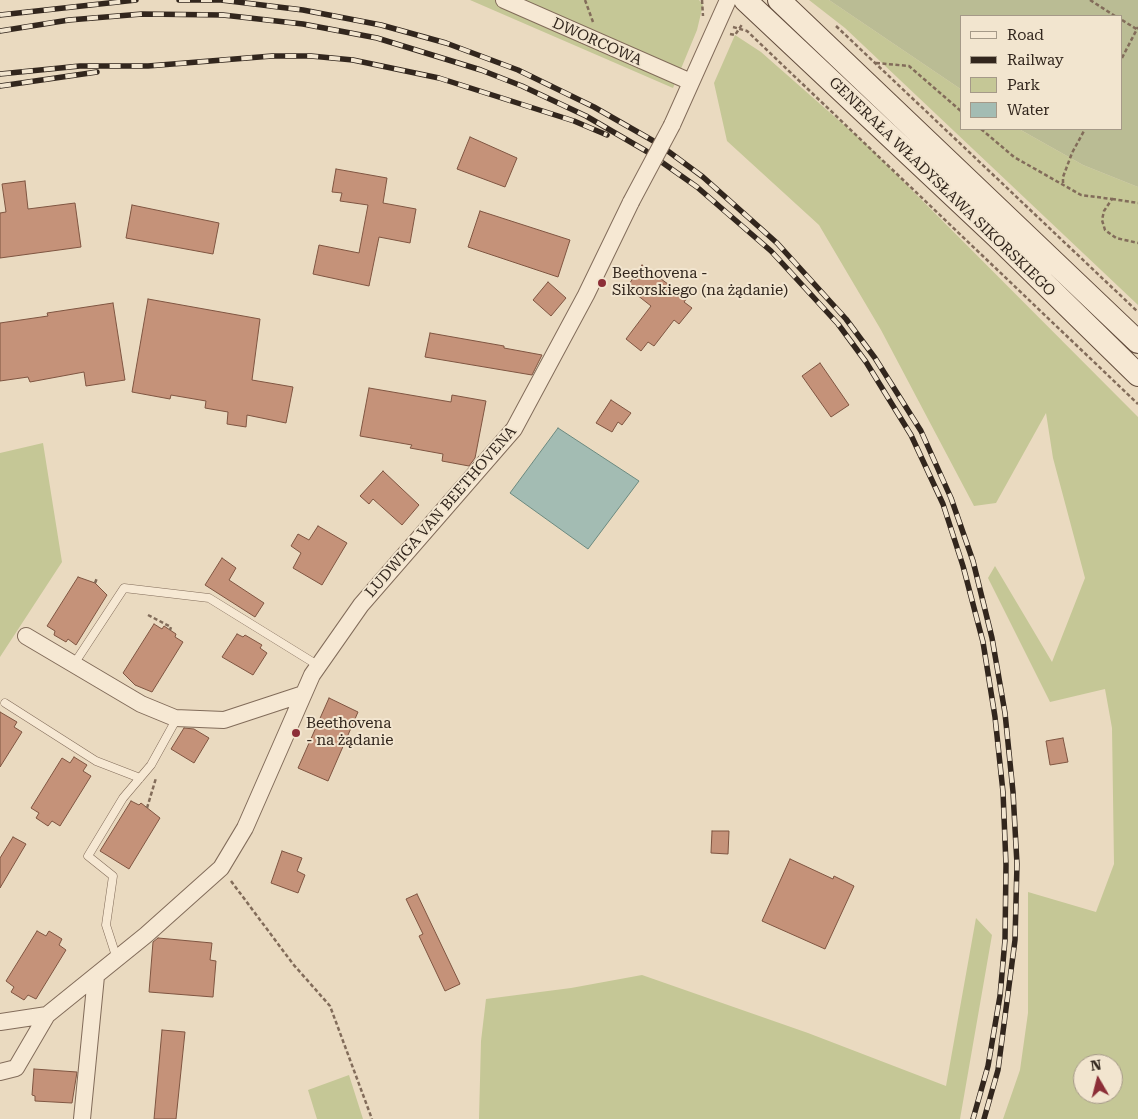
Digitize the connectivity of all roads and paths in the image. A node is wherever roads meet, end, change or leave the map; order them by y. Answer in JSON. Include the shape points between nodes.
{"nodes":[{"id":1,"x":504,"y":0,"type":"edge"},
{"id":2,"x":728,"y":0,"type":"edge"},
{"id":3,"x":779,"y":0,"type":"edge"},
{"id":4,"x":1090,"y":0,"type":"edge"},
{"id":5,"x":746,"y":9,"type":"edge"},
{"id":6,"x":1113,"y":15,"type":"edge"},
{"id":7,"x":1123,"y":21,"type":"edge"},
{"id":8,"x":831,"y":22,"type":"dead end"},
{"id":9,"x":727,"y":24,"type":"dead end"},
{"id":10,"x":739,"y":29,"type":"junction"},
{"id":11,"x":1137,"y":29,"type":"edge"},
{"id":12,"x":723,"y":32,"type":"dead end"},
{"id":13,"x":1123,"y":56,"type":"edge"},
{"id":14,"x":875,"y":63,"type":"junction"},
{"id":15,"x":691,"y":82,"type":"junction"},
{"id":16,"x":960,"y":110,"type":"edge"},
{"id":17,"x":982,"y":130,"type":"edge"},
{"id":18,"x":1085,"y":130,"type":"edge"},
{"id":19,"x":1063,"y":184,"type":"junction"},
{"id":20,"x":1112,"y":199,"type":"junction"},
{"id":21,"x":1138,"y":203,"type":"edge"},
{"id":22,"x":1138,"y":244,"type":"edge"},
{"id":23,"x":1138,"y":312,"type":"edge"},
{"id":24,"x":1138,"y":342,"type":"edge"},
{"id":25,"x":1138,"y":375,"type":"edge"},
{"id":26,"x":1138,"y":404,"type":"edge"},
{"id":27,"x":97,"y":578,"type":"dead end"},
{"id":28,"x":95,"y":584,"type":"dead end"},
{"id":29,"x":148,"y":615,"type":"dead end"},
{"id":30,"x":170,"y":630,"type":"dead end"},
{"id":31,"x":26,"y":636,"type":"dead end"},
{"id":32,"x":74,"y":664,"type":"junction"},
{"id":33,"x":319,"y":666,"type":"junction"},
{"id":34,"x":303,"y":694,"type":"junction"},
{"id":35,"x":5,"y":703,"type":"dead end"},
{"id":36,"x":177,"y":718,"type":"junction"},
{"id":37,"x":151,"y":765,"type":"junction"},
{"id":38,"x":140,"y":778,"type":"junction"},
{"id":39,"x":147,"y":808,"type":"dead end"},
{"id":40,"x":221,"y":868,"type":"junction"},
{"id":41,"x":117,"y":959,"type":"junction"},
{"id":42,"x":96,"y":976,"type":"junction"},
{"id":43,"x":46,"y":1016,"type":"junction"},
{"id":44,"x":0,"y":1022,"type":"edge"},
{"id":45,"x":0,"y":1072,"type":"edge"},
{"id":46,"x":82,"y":1119,"type":"edge"},
{"id":47,"x":372,"y":1119,"type":"edge"}],
"edges":[{"from":1,"to":15,"type":"street","name":"DWORCOWA"},
{"from":2,"to":15,"type":"street","name":"LUDWIGA VAN BEETHOVENA"},
{"from":3,"to":24,"type":"main road","name":"GENERAŁA WŁADYSŁAWA SIKORSKIEGO"},
{"from":4,"to":6,"type":"path"},
{"from":5,"to":10,"type":"path"},
{"from":5,"to":25,"type":"main road","name":"GENERAŁA WŁADYSŁAWA SIKORSKIEGO","via":[[996,236]]},
{"from":7,"to":11,"type":"path"},
{"from":8,"to":14,"type":"path"},
{"from":9,"to":10,"type":"path"},
{"from":10,"to":12,"type":"path","via":[[735,35]]},
{"from":10,"to":26,"type":"path","via":[[747,31]]},
{"from":11,"to":13,"type":"path"},
{"from":14,"to":16,"type":"path","via":[[909,66]]},
{"from":14,"to":23,"type":"path"},
{"from":15,"to":33,"type":"street","name":"LUDWIGA VAN BEETHOVENA","bridge":true,"via":[[586,295],[514,429],[361,605]]},
{"from":17,"to":19,"type":"path","via":[[1014,157]]},
{"from":18,"to":19,"type":"path","via":[[1072,153]]},
{"from":19,"to":20,"type":"path","via":[[1081,195]]},
{"from":20,"to":21,"type":"path"},
{"from":20,"to":22,"type":"path","via":[[1104,211],[1105,230],[1116,238]]},
{"from":27,"to":28,"type":"path"},
{"from":29,"to":30,"type":"path","via":[[171,627]]},
{"from":31,"to":32,"type":"street"},
{"from":32,"to":33,"type":"lane","via":[[124,588],[209,598]]},
{"from":32,"to":36,"type":"street","via":[[142,704]]},
{"from":33,"to":34,"type":"street","name":"LUDWIGA VAN BEETHOVENA"},
{"from":34,"to":36,"type":"street","via":[[224,720]]},
{"from":34,"to":40,"type":"street","name":"LUDWIGA VAN BEETHOVENA","via":[[245,828]]},
{"from":35,"to":38,"type":"lane","via":[[96,761]]},
{"from":36,"to":37,"type":"lane"},
{"from":37,"to":38,"type":"lane"},
{"from":37,"to":39,"type":"path","via":[[156,778]]},
{"from":38,"to":41,"type":"lane","via":[[123,798],[88,856],[113,876],[106,925]]},
{"from":40,"to":41,"type":"street","name":"LUDWIGA VAN BEETHOVENA"},
{"from":40,"to":47,"type":"path","via":[[293,964],[330,1006]]},
{"from":41,"to":42,"type":"street","name":"LUDWIGA VAN BEETHOVENA"},
{"from":42,"to":43,"type":"street","name":"LUDWIGA VAN BEETHOVENA"},
{"from":42,"to":46,"type":"street"},
{"from":43,"to":44,"type":"street"},
{"from":43,"to":45,"type":"street","name":"LUDWIGA VAN BEETHOVENA","via":[[16,1068]]}]}
